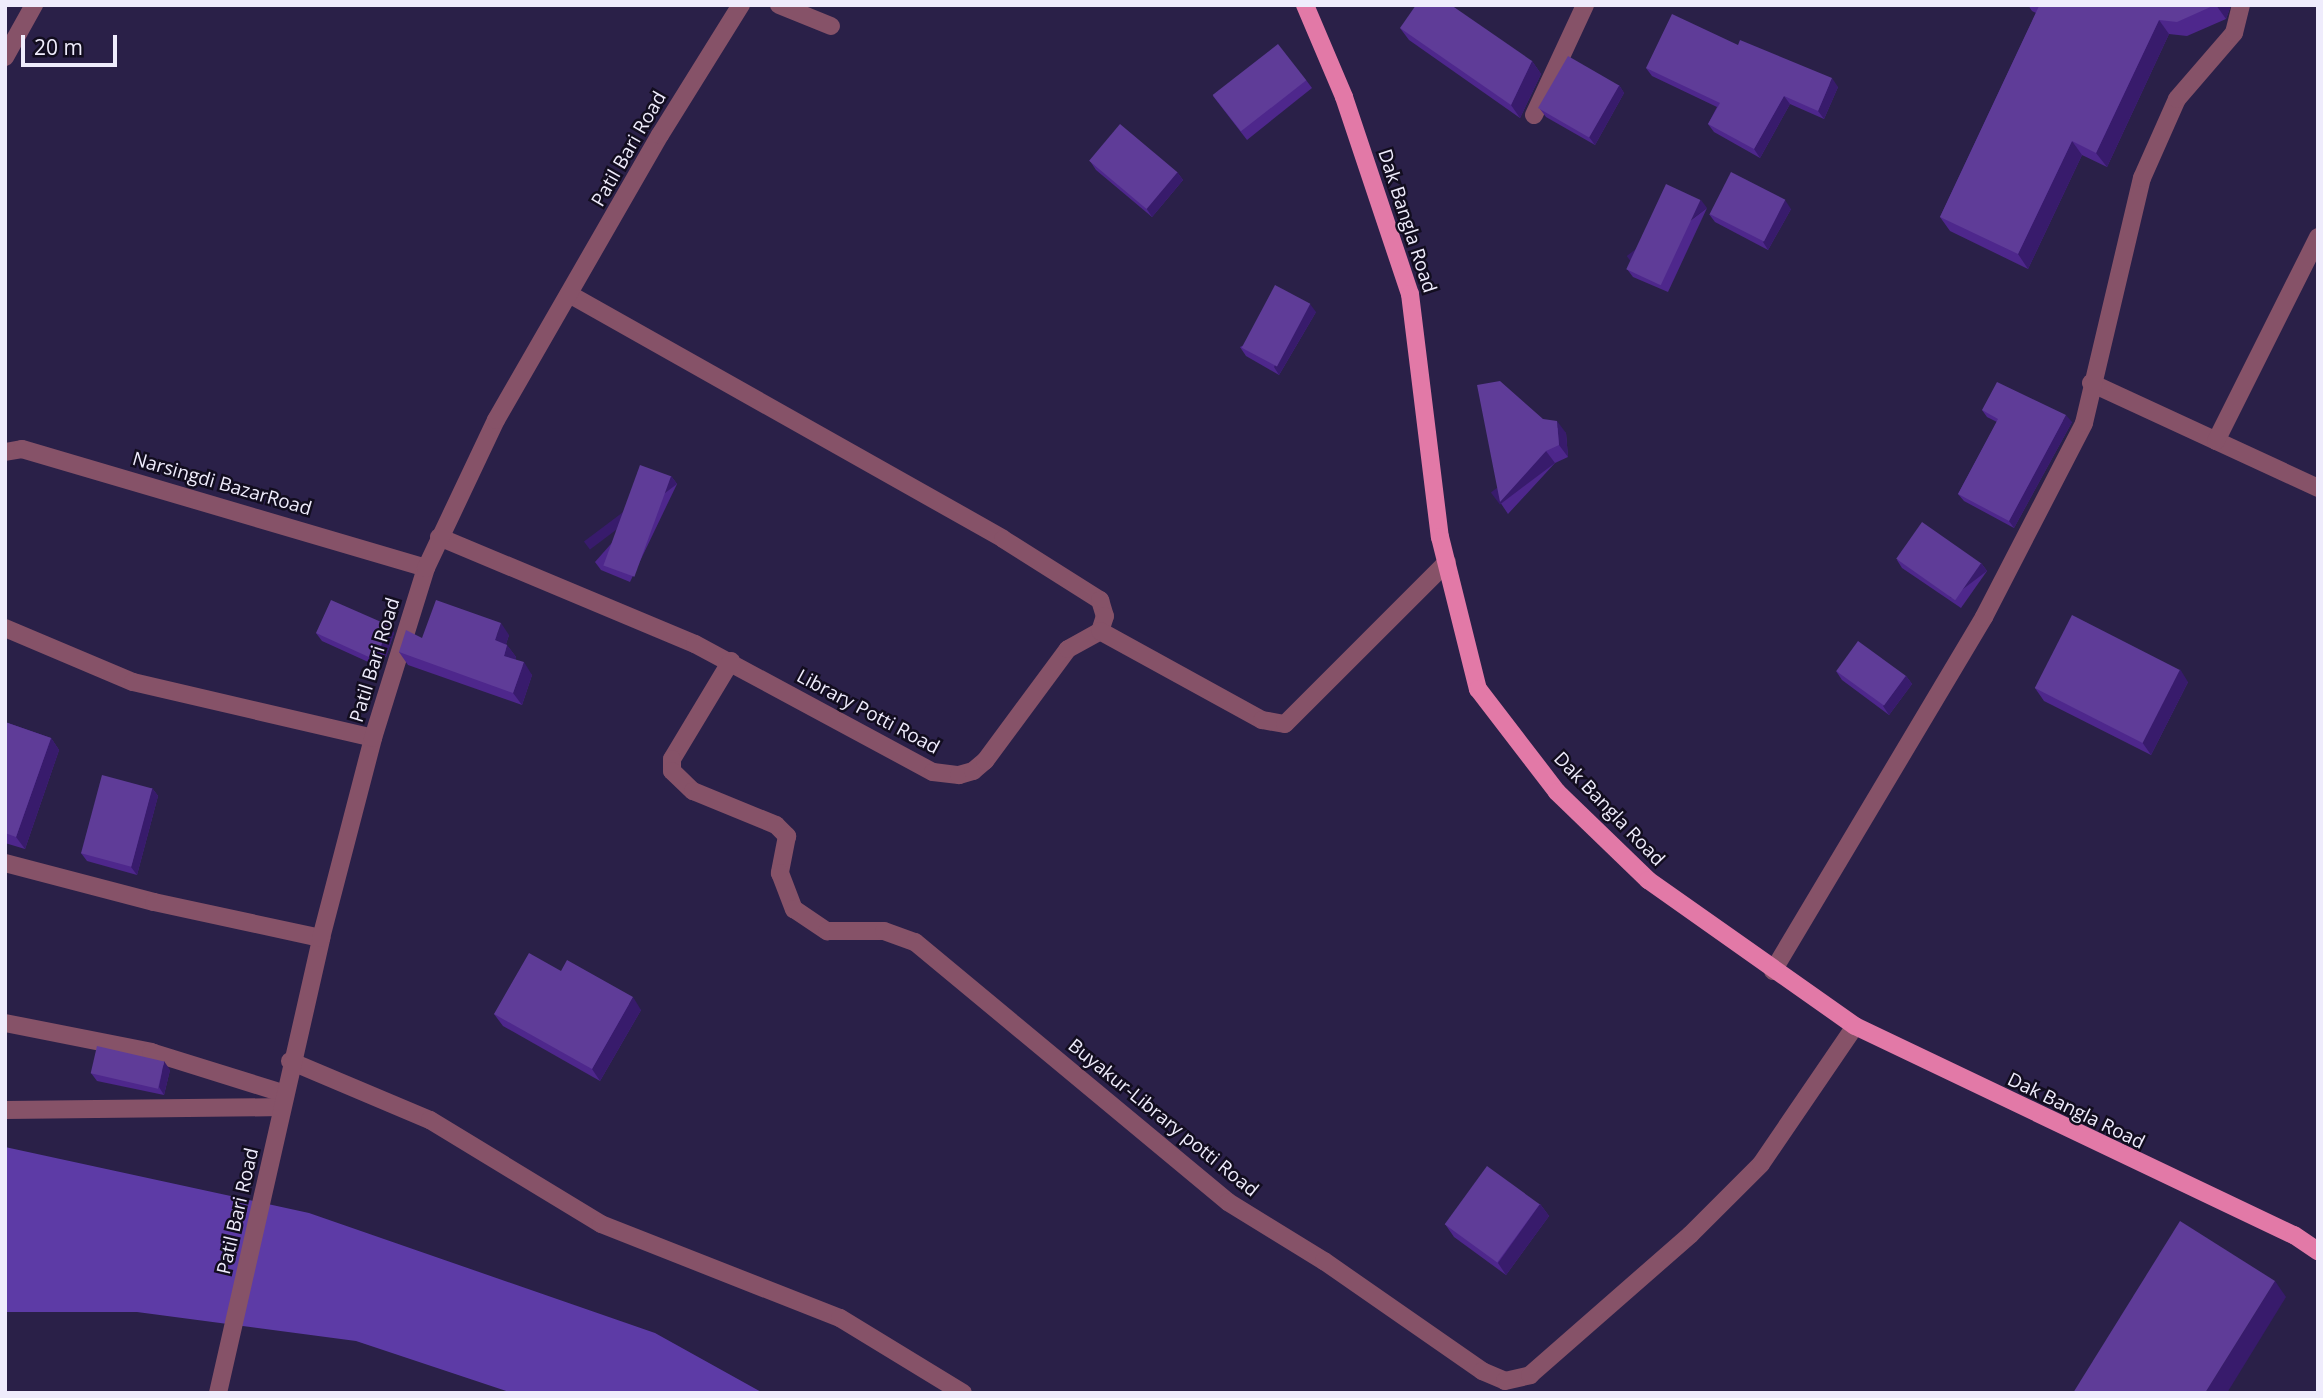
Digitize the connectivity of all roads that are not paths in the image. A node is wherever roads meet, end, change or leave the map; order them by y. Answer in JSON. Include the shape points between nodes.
{"nodes":[{"id":1,"x":34,"y":5,"type":"edge"},
{"id":2,"x":741,"y":5,"type":"edge"},
{"id":3,"x":779,"y":5,"type":"edge"},
{"id":4,"x":1305,"y":5,"type":"edge"},
{"id":5,"x":1585,"y":5,"type":"edge"},
{"id":6,"x":2241,"y":5,"type":"edge"},
{"id":7,"x":831,"y":26,"type":"dead end"},
{"id":8,"x":5,"y":57,"type":"edge"},
{"id":9,"x":1534,"y":115,"type":"dead end"},
{"id":10,"x":2318,"y":237,"type":"edge"},
{"id":11,"x":569,"y":295,"type":"junction"},
{"id":12,"x":2091,"y":383,"type":"junction"},
{"id":13,"x":2216,"y":441,"type":"junction"},
{"id":14,"x":5,"y":452,"type":"edge"},
{"id":15,"x":2318,"y":488,"type":"edge"},
{"id":16,"x":439,"y":537,"type":"junction"},
{"id":17,"x":1447,"y":562,"type":"junction"},
{"id":18,"x":426,"y":568,"type":"junction"},
{"id":19,"x":5,"y":628,"type":"edge"},
{"id":20,"x":1100,"y":631,"type":"junction"},
{"id":21,"x":731,"y":661,"type":"junction"},
{"id":22,"x":373,"y":738,"type":"junction"},
{"id":23,"x":5,"y":863,"type":"edge"},
{"id":24,"x":321,"y":938,"type":"junction"},
{"id":25,"x":1773,"y":971,"type":"junction"},
{"id":26,"x":5,"y":1023,"type":"edge"},
{"id":27,"x":1855,"y":1026,"type":"junction"},
{"id":28,"x":290,"y":1061,"type":"junction"},
{"id":29,"x":281,"y":1108,"type":"junction"},
{"id":30,"x":5,"y":1110,"type":"edge"},
{"id":31,"x":2318,"y":1251,"type":"edge"},
{"id":32,"x":1503,"y":1387,"type":"edge"},
{"id":33,"x":218,"y":1393,"type":"edge"},
{"id":34,"x":963,"y":1393,"type":"edge"}],
"edges":[{"from":1,"to":8,"type":"street"},
{"from":2,"to":11,"type":"street","name":"Patil Bari Road"},
{"from":3,"to":7,"type":"street"},
{"from":4,"to":17,"type":"main road","name":"Dak Bangla Road","via":[[1344,97],[1410,293]]},
{"from":5,"to":9,"type":"street"},
{"from":6,"to":12,"type":"street","via":[[2234,33],[2177,99],[2142,178]]},
{"from":10,"to":13,"type":"street"},
{"from":11,"to":16,"type":"street","name":"Patil Bari Road","via":[[496,420]]},
{"from":11,"to":20,"type":"street","via":[[1003,540],[1100,600],[1105,616]]},
{"from":12,"to":13,"type":"street"},
{"from":12,"to":25,"type":"street","via":[[2084,423],[1984,617]]},
{"from":13,"to":15,"type":"street"},
{"from":14,"to":18,"type":"street","name":"Narsingdi BazarRoad","via":[[35,453]]},
{"from":16,"to":18,"type":"street","name":"Patil Bari Road"},
{"from":16,"to":21,"type":"street","name":"Library Potti Road"},
{"from":17,"to":20,"type":"street","via":[[1371,633],[1285,724],[1262,720]]},
{"from":17,"to":25,"type":"main road","name":"Dak Bangla Road","via":[[1478,689],[1557,792],[1648,880]]},
{"from":18,"to":22,"type":"street","name":"Patil Bari Road"},
{"from":19,"to":22,"type":"street","via":[[133,682]]},
{"from":20,"to":21,"type":"street","name":"Library Potti Road","via":[[1068,649],[985,761],[959,775],[933,772]]},
{"from":21,"to":32,"type":"street","name":"Buyakur-Library potti Road","via":[[672,760],[672,771],[693,791],[776,825],[787,836],[780,873],[794,909],[827,931],[884,930],[915,942],[1228,1202],[1334,1269]]},
{"from":22,"to":24,"type":"street","name":"Patil Bari Road"},
{"from":23,"to":24,"type":"street","via":[[153,902]]},
{"from":24,"to":28,"type":"street","name":"Patil Bari Road"},
{"from":25,"to":27,"type":"main road","name":"Dak Bangla Road"},
{"from":26,"to":29,"type":"street","via":[[151,1052]]},
{"from":27,"to":31,"type":"main road","name":"Dak Bangla Road","via":[[2294,1235]]},
{"from":27,"to":32,"type":"street","name":"Buyakur-Library potti Road","via":[[1761,1164],[1690,1235],[1530,1375]]},
{"from":28,"to":29,"type":"street","name":"Patil Bari Road"},
{"from":28,"to":34,"type":"street","via":[[430,1120],[601,1224],[840,1318]]},
{"from":29,"to":30,"type":"street"},
{"from":29,"to":33,"type":"street","name":"Patil Bari Road"}]}
